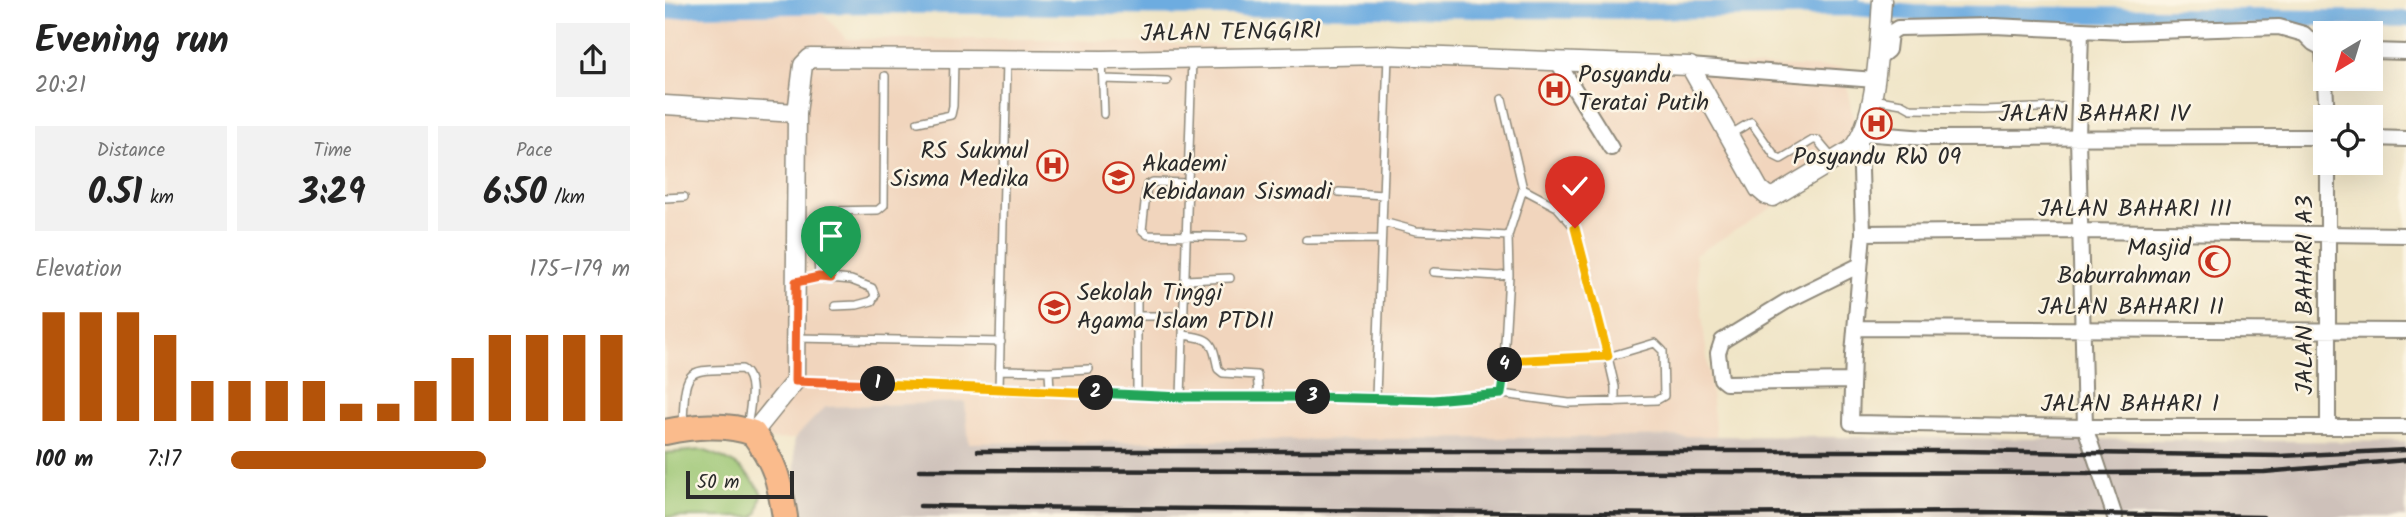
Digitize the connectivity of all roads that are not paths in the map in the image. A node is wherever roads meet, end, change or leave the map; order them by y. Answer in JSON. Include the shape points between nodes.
{"nodes":[{"id":1,"x":1882,"y":0,"type":"edge"},
{"id":2,"x":2081,"y":31,"type":"junction"},
{"id":3,"x":2313,"y":41,"type":"edge"},
{"id":4,"x":2383,"y":51,"type":"edge"},
{"id":5,"x":2406,"y":52,"type":"edge"},
{"id":6,"x":1877,"y":53,"type":"junction"},
{"id":7,"x":1388,"y":55,"type":"junction"},
{"id":8,"x":954,"y":58,"type":"junction"},
{"id":9,"x":1192,"y":58,"type":"junction"},
{"id":10,"x":1007,"y":59,"type":"junction"},
{"id":11,"x":1102,"y":60,"type":"junction"},
{"id":12,"x":1557,"y":61,"type":"junction"},
{"id":13,"x":1690,"y":66,"type":"junction"},
{"id":14,"x":885,"y":76,"type":"dead end"},
{"id":15,"x":1103,"y":79,"type":"junction"},
{"id":16,"x":1875,"y":80,"type":"junction"},
{"id":17,"x":1167,"y":81,"type":"dead end"},
{"id":18,"x":1502,"y":99,"type":"dead end"},
{"id":19,"x":1872,"y":99,"type":"junction"},
{"id":20,"x":665,"y":105,"type":"edge"},
{"id":21,"x":2062,"y":107,"type":"dead end"},
{"id":22,"x":797,"y":113,"type":"junction"},
{"id":23,"x":1104,"y":114,"type":"dead end"},
{"id":24,"x":918,"y":122,"type":"dead end"},
{"id":25,"x":1729,"y":135,"type":"junction"},
{"id":26,"x":1861,"y":136,"type":"junction"},
{"id":27,"x":2313,"y":136,"type":"edge"},
{"id":28,"x":2078,"y":137,"type":"junction"},
{"id":29,"x":2383,"y":138,"type":"edge"},
{"id":30,"x":2406,"y":139,"type":"edge"},
{"id":31,"x":1611,"y":148,"type":"dead end"},
{"id":32,"x":1833,"y":160,"type":"junction"},
{"id":33,"x":2328,"y":175,"type":"edge"},
{"id":34,"x":1188,"y":183,"type":"junction"},
{"id":35,"x":1523,"y":189,"type":"junction"},
{"id":36,"x":1339,"y":192,"type":"dead end"},
{"id":37,"x":1383,"y":195,"type":"junction"},
{"id":38,"x":684,"y":197,"type":"dead end"},
{"id":39,"x":665,"y":198,"type":"edge"},
{"id":40,"x":1383,"y":222,"type":"junction"},
{"id":41,"x":2080,"y":231,"type":"junction"},
{"id":42,"x":1863,"y":233,"type":"junction"},
{"id":43,"x":2328,"y":233,"type":"junction"},
{"id":44,"x":1186,"y":235,"type":"junction"},
{"id":45,"x":2406,"y":235,"type":"edge"},
{"id":46,"x":1508,"y":236,"type":"junction"},
{"id":47,"x":1244,"y":237,"type":"dead end"},
{"id":48,"x":1381,"y":239,"type":"junction"},
{"id":49,"x":1306,"y":240,"type":"dead end"},
{"id":50,"x":1860,"y":265,"type":"junction"},
{"id":51,"x":1434,"y":272,"type":"dead end"},
{"id":52,"x":1509,"y":275,"type":"junction"},
{"id":53,"x":819,"y":277,"type":"junction"},
{"id":54,"x":1230,"y":278,"type":"dead end"},
{"id":55,"x":1185,"y":279,"type":"junction"},
{"id":56,"x":796,"y":282,"type":"junction"},
{"id":57,"x":1137,"y":295,"type":"dead end"},
{"id":58,"x":835,"y":306,"type":"dead end"},
{"id":59,"x":1138,"y":316,"type":"junction"},
{"id":60,"x":1184,"y":316,"type":"junction"},
{"id":61,"x":1856,"y":328,"type":"junction"},
{"id":62,"x":2329,"y":328,"type":"junction"},
{"id":63,"x":2082,"y":330,"type":"junction"},
{"id":64,"x":2406,"y":331,"type":"edge"},
{"id":65,"x":1183,"y":335,"type":"junction"},
{"id":66,"x":796,"y":338,"type":"junction"},
{"id":67,"x":1001,"y":342,"type":"junction"},
{"id":68,"x":1608,"y":356,"type":"junction"},
{"id":69,"x":1505,"y":361,"type":"junction"},
{"id":70,"x":1089,"y":369,"type":"dead end"},
{"id":71,"x":1001,"y":370,"type":"junction"},
{"id":72,"x":1049,"y":371,"type":"junction"},
{"id":73,"x":795,"y":381,"type":"junction"},
{"id":74,"x":1852,"y":381,"type":"junction"},
{"id":75,"x":999,"y":388,"type":"junction"},
{"id":76,"x":1049,"y":390,"type":"junction"},
{"id":77,"x":1501,"y":394,"type":"junction"},
{"id":78,"x":1137,"y":395,"type":"junction"},
{"id":79,"x":1181,"y":397,"type":"junction"},
{"id":80,"x":1259,"y":397,"type":"junction"},
{"id":81,"x":1376,"y":397,"type":"junction"},
{"id":82,"x":1615,"y":402,"type":"junction"},
{"id":83,"x":2328,"y":426,"type":"junction"},
{"id":84,"x":2085,"y":427,"type":"junction"},
{"id":85,"x":2406,"y":428,"type":"edge"},
{"id":86,"x":674,"y":430,"type":"edge"},
{"id":87,"x":750,"y":432,"type":"junction"},
{"id":88,"x":781,"y":516,"type":"edge"},
{"id":89,"x":2115,"y":517,"type":"edge"}],
"edges":[{"from":1,"to":6,"type":"street"},
{"from":2,"to":3,"type":"street","via":[[2279,27]]},
{"from":2,"to":6,"type":"street","via":[[1994,26],[1898,28],[1890,33],[1888,50]]},
{"from":2,"to":28,"type":"street"},
{"from":4,"to":5,"type":"street"},
{"from":6,"to":16,"type":"street"},
{"from":7,"to":9,"type":"street","name":"JALAN TENGGIRI"},
{"from":7,"to":12,"type":"street","name":"JALAN TENGGIRI"},
{"from":7,"to":37,"type":"lane"},
{"from":8,"to":10,"type":"street","name":"JALAN TENGGIRI"},
{"from":8,"to":22,"type":"street","name":"JALAN TENGGIRI","via":[[920,63],[810,58],[803,65]]},
{"from":8,"to":24,"type":"lane","via":[[951,116]]},
{"from":9,"to":11,"type":"street","name":"JALAN TENGGIRI"},
{"from":9,"to":34,"type":"lane"},
{"from":10,"to":11,"type":"street","name":"JALAN TENGGIRI"},
{"from":10,"to":67,"type":"lane"},
{"from":11,"to":15,"type":"lane"},
{"from":12,"to":13,"type":"street","name":"JALAN TENGGIRI"},
{"from":12,"to":31,"type":"street"},
{"from":13,"to":16,"type":"street"},
{"from":13,"to":25,"type":"street"},
{"from":14,"to":53,"type":"lane","via":[[884,205],[878,210],[830,211],[820,219]]},
{"from":15,"to":17,"type":"lane"},
{"from":15,"to":23,"type":"lane"},
{"from":16,"to":19,"type":"street"},
{"from":18,"to":35,"type":"lane"},
{"from":19,"to":21,"type":"lane","via":[[1911,109]]},
{"from":19,"to":26,"type":"street"},
{"from":20,"to":22,"type":"street"},
{"from":22,"to":56,"type":"street","name":"JALAN TENGGIRI"},
{"from":25,"to":32,"type":"lane","via":[[1751,122],[1781,159],[1813,140]]},
{"from":25,"to":32,"type":"street","via":[[1759,190],[1773,197]]},
{"from":26,"to":28,"type":"street","name":"JALAN BAHARI IV"},
{"from":26,"to":32,"type":"street","via":[[1851,150]]},
{"from":26,"to":42,"type":"street"},
{"from":27,"to":28,"type":"street","name":"JALAN BAHARI IV"},
{"from":28,"to":41,"type":"street"},
{"from":29,"to":30,"type":"street"},
{"from":33,"to":43,"type":"street","name":"JALAN BAHARI A3"},
{"from":34,"to":44,"type":"lane"},
{"from":34,"to":44,"type":"lane","via":[[1147,185],[1142,230],[1148,235]]},
{"from":35,"to":46,"type":"lane"},
{"from":35,"to":68,"type":"lane","via":[[1557,207],[1575,228]]},
{"from":36,"to":37,"type":"lane"},
{"from":37,"to":40,"type":"lane"},
{"from":38,"to":39,"type":"lane"},
{"from":40,"to":46,"type":"lane","via":[[1416,231]]},
{"from":40,"to":48,"type":"lane"},
{"from":41,"to":42,"type":"street","name":"JALAN BAHARI III"},
{"from":41,"to":43,"type":"street","name":"JALAN BAHARI III"},
{"from":41,"to":63,"type":"street"},
{"from":42,"to":50,"type":"street"},
{"from":43,"to":45,"type":"street","name":"JALAN BAHARI III"},
{"from":43,"to":62,"type":"street","name":"JALAN BAHARI A3"},
{"from":44,"to":47,"type":"lane"},
{"from":44,"to":55,"type":"lane"},
{"from":46,"to":52,"type":"lane"},
{"from":48,"to":49,"type":"lane"},
{"from":48,"to":81,"type":"lane"},
{"from":50,"to":61,"type":"street"},
{"from":50,"to":74,"type":"street","via":[[1764,314],[1718,347],[1725,383]]},
{"from":51,"to":52,"type":"lane"},
{"from":52,"to":69,"type":"lane"},
{"from":53,"to":56,"type":"lane"},
{"from":53,"to":58,"type":"lane","via":[[851,281],[872,288],[875,295],[872,301]]},
{"from":54,"to":55,"type":"lane"},
{"from":55,"to":60,"type":"lane"},
{"from":56,"to":66,"type":"street","name":"JALAN TENGGIRI"},
{"from":57,"to":59,"type":"lane"},
{"from":59,"to":60,"type":"lane"},
{"from":59,"to":78,"type":"lane"},
{"from":60,"to":65,"type":"lane"},
{"from":61,"to":63,"type":"street","name":"JALAN BAHARI II"},
{"from":61,"to":74,"type":"street"},
{"from":62,"to":63,"type":"street","name":"JALAN BAHARI II"},
{"from":62,"to":64,"type":"street","name":"JALAN BAHARI II"},
{"from":62,"to":83,"type":"street","name":"JALAN BAHARI A3"},
{"from":63,"to":84,"type":"street"},
{"from":65,"to":79,"type":"lane"},
{"from":65,"to":80,"type":"lane","via":[[1209,340],[1223,373],[1257,374]]},
{"from":66,"to":67,"type":"lane"},
{"from":66,"to":73,"type":"street","name":"JALAN TENGGIRI"},
{"from":67,"to":71,"type":"lane"},
{"from":68,"to":69,"type":"lane"},
{"from":68,"to":82,"type":"lane"},
{"from":68,"to":82,"type":"lane","via":[[1655,343],[1663,351],[1664,396]]},
{"from":69,"to":77,"type":"lane"},
{"from":70,"to":72,"type":"lane"},
{"from":71,"to":72,"type":"lane"},
{"from":71,"to":75,"type":"lane"},
{"from":72,"to":76,"type":"lane"},
{"from":73,"to":75,"type":"lane"},
{"from":73,"to":87,"type":"street"},
{"from":74,"to":84,"type":"street","name":"JALAN BAHARI I","via":[[1852,423]]},
{"from":75,"to":76,"type":"lane"},
{"from":76,"to":78,"type":"lane"},
{"from":77,"to":81,"type":"lane","via":[[1433,400]]},
{"from":77,"to":82,"type":"lane"},
{"from":78,"to":79,"type":"lane"},
{"from":79,"to":80,"type":"lane"},
{"from":80,"to":81,"type":"lane"},
{"from":83,"to":84,"type":"street","name":"JALAN BAHARI I"},
{"from":83,"to":85,"type":"street","name":"JALAN BAHARI I"},
{"from":84,"to":89,"type":"street"},
{"from":86,"to":87,"type":"highway","via":[[717,427]]},
{"from":86,"to":87,"type":"lane","via":[[689,376],[701,370],[742,369],[748,375],[752,398]]},
{"from":87,"to":88,"type":"highway","via":[[770,456]]}]}
